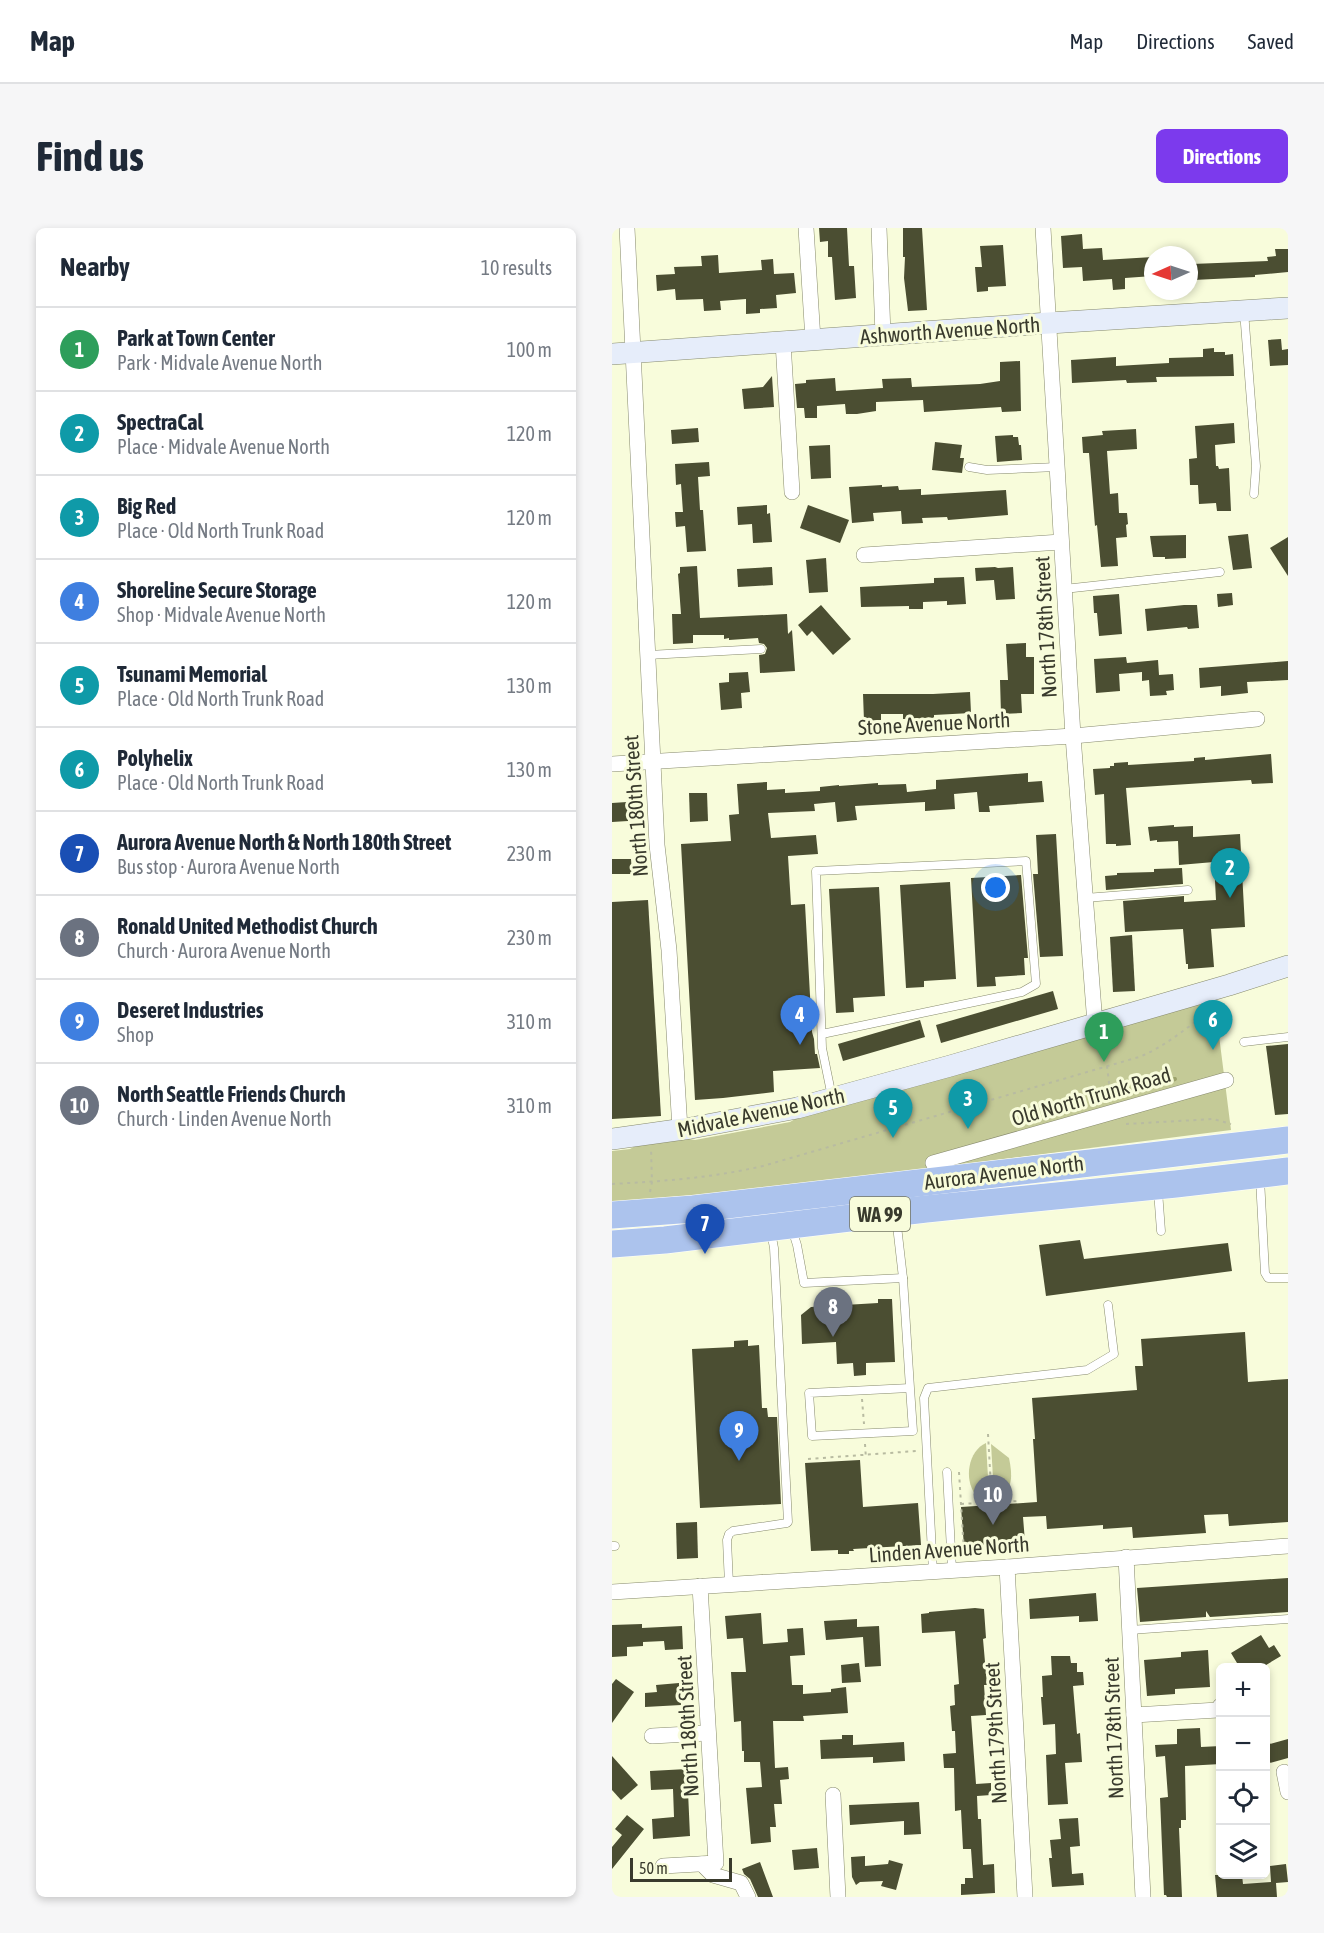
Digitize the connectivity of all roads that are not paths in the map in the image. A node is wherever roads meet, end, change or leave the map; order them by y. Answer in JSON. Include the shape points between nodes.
{"nodes":[{"id":1,"x":627,"y":228,"type":"edge"},
{"id":2,"x":806,"y":228,"type":"edge"},
{"id":3,"x":879,"y":228,"type":"edge"},
{"id":4,"x":1043,"y":228,"type":"edge"},
{"id":5,"x":1288,"y":308,"type":"edge"},
{"id":6,"x":1244,"y":310,"type":"junction"},
{"id":7,"x":1049,"y":323,"type":"junction"},
{"id":8,"x":883,"y":335,"type":"junction"},
{"id":9,"x":813,"y":340,"type":"junction"},
{"id":10,"x":783,"y":342,"type":"junction"},
{"id":11,"x":633,"y":352,"type":"junction"},
{"id":12,"x":612,"y":354,"type":"edge"},
{"id":13,"x":969,"y":467,"type":"dead end"},
{"id":14,"x":1057,"y":467,"type":"junction"},
{"id":15,"x":792,"y":492,"type":"dead end"},
{"id":16,"x":1254,"y":494,"type":"dead end"},
{"id":17,"x":1061,"y":542,"type":"junction"},
{"id":18,"x":864,"y":555,"type":"dead end"},
{"id":19,"x":1220,"y":572,"type":"dead end"},
{"id":20,"x":1064,"y":590,"type":"junction"},
{"id":21,"x":761,"y":649,"type":"dead end"},
{"id":22,"x":648,"y":655,"type":"junction"},
{"id":23,"x":1257,"y":719,"type":"dead end"},
{"id":24,"x":1073,"y":736,"type":"junction"},
{"id":25,"x":653,"y":761,"type":"junction"},
{"id":26,"x":612,"y":764,"type":"edge"},
{"id":27,"x":1188,"y":890,"type":"dead end"},
{"id":28,"x":1085,"y":898,"type":"junction"},
{"id":29,"x":1288,"y":966,"type":"edge"},
{"id":30,"x":1095,"y":1024,"type":"junction"},
{"id":31,"x":822,"y":1034,"type":"junction"},
{"id":32,"x":1288,"y":1037,"type":"edge"},
{"id":33,"x":1244,"y":1042,"type":"dead end"},
{"id":34,"x":1226,"y":1080,"type":"dead end"},
{"id":35,"x":832,"y":1098,"type":"junction"},
{"id":36,"x":680,"y":1129,"type":"junction"},
{"id":37,"x":612,"y":1138,"type":"edge"},
{"id":38,"x":1288,"y":1140,"type":"edge"},
{"id":39,"x":933,"y":1162,"type":"dead end"},
{"id":40,"x":1288,"y":1171,"type":"edge"},
{"id":41,"x":1260,"y":1174,"type":"junction"},
{"id":42,"x":1157,"y":1186,"type":"junction"},
{"id":43,"x":895,"y":1213,"type":"junction"},
{"id":44,"x":612,"y":1215,"type":"edge"},
{"id":45,"x":781,"y":1226,"type":"junction"},
{"id":46,"x":1161,"y":1231,"type":"dead end"},
{"id":47,"x":612,"y":1244,"type":"edge"},
{"id":48,"x":903,"y":1278,"type":"junction"},
{"id":49,"x":1288,"y":1278,"type":"edge"},
{"id":50,"x":1108,"y":1305,"type":"dead end"},
{"id":51,"x":910,"y":1388,"type":"junction"},
{"id":52,"x":947,"y":1472,"type":"dead end"},
{"id":53,"x":1288,"y":1546,"type":"edge"},
{"id":54,"x":1126,"y":1557,"type":"junction"},
{"id":55,"x":1007,"y":1567,"type":"junction"},
{"id":56,"x":952,"y":1570,"type":"junction"},
{"id":57,"x":933,"y":1572,"type":"junction"},
{"id":58,"x":729,"y":1584,"type":"junction"},
{"id":59,"x":700,"y":1586,"type":"junction"},
{"id":60,"x":612,"y":1592,"type":"edge"},
{"id":61,"x":1288,"y":1619,"type":"edge"},
{"id":62,"x":1130,"y":1630,"type":"junction"},
{"id":63,"x":1216,"y":1710,"type":"edge"},
{"id":64,"x":1134,"y":1715,"type":"junction"},
{"id":65,"x":708,"y":1733,"type":"junction"},
{"id":66,"x":651,"y":1736,"type":"dead end"},
{"id":67,"x":1284,"y":1772,"type":"dead end"},
{"id":68,"x":1288,"y":1792,"type":"edge"},
{"id":69,"x":833,"y":1796,"type":"dead end"},
{"id":70,"x":709,"y":1864,"type":"junction"},
{"id":71,"x":663,"y":1866,"type":"dead end"},
{"id":72,"x":748,"y":1897,"type":"edge"},
{"id":73,"x":838,"y":1897,"type":"edge"},
{"id":74,"x":1025,"y":1897,"type":"edge"},
{"id":75,"x":1143,"y":1897,"type":"edge"}],
"edges":[{"from":1,"to":11,"type":"street","name":"North 180th Street"},
{"from":2,"to":9,"type":"street"},
{"from":3,"to":8,"type":"street"},
{"from":4,"to":7,"type":"street","name":"North 178th Street"},
{"from":5,"to":6,"type":"street","name":"Ashworth Avenue North"},
{"from":6,"to":7,"type":"street","name":"Ashworth Avenue North"},
{"from":6,"to":16,"type":"lane","via":[[1256,466]]},
{"from":7,"to":8,"type":"street","name":"Ashworth Avenue North"},
{"from":7,"to":14,"type":"street","name":"North 178th Street"},
{"from":8,"to":9,"type":"street","name":"Ashworth Avenue North"},
{"from":9,"to":10,"type":"street","name":"Ashworth Avenue North"},
{"from":10,"to":11,"type":"street","name":"Ashworth Avenue North"},
{"from":10,"to":15,"type":"street"},
{"from":11,"to":12,"type":"street","name":"Ashworth Avenue North"},
{"from":11,"to":22,"type":"street","name":"North 180th Street"},
{"from":13,"to":14,"type":"lane"},
{"from":14,"to":17,"type":"street","name":"North 178th Street"},
{"from":17,"to":18,"type":"street"},
{"from":17,"to":20,"type":"street","name":"North 178th Street"},
{"from":19,"to":20,"type":"lane"},
{"from":20,"to":24,"type":"street","name":"North 178th Street"},
{"from":21,"to":22,"type":"lane"},
{"from":22,"to":25,"type":"street","name":"North 180th Street"},
{"from":23,"to":24,"type":"street","name":"Stone Avenue North"},
{"from":24,"to":25,"type":"street","name":"Stone Avenue North"},
{"from":24,"to":28,"type":"street","name":"North 178th Street"},
{"from":25,"to":26,"type":"street","name":"Stone Avenue North"},
{"from":25,"to":36,"type":"street","name":"North 180th Street"},
{"from":27,"to":28,"type":"lane"},
{"from":28,"to":30,"type":"street","name":"North 178th Street"},
{"from":29,"to":30,"type":"street","name":"Midvale Avenue North"},
{"from":30,"to":35,"type":"street","name":"Midvale Avenue North"},
{"from":31,"to":31,"type":"lane","via":[[816,871],[1026,861],[1036,984],[1022,992]]},
{"from":31,"to":35,"type":"lane"},
{"from":32,"to":33,"type":"lane"},
{"from":34,"to":39,"type":"street","name":"Old North Trunk Road"},
{"from":35,"to":36,"type":"street","name":"Midvale Avenue North"},
{"from":36,"to":37,"type":"street","name":"Midvale Avenue North"},
{"from":38,"to":44,"type":"highway","name":"Aurora Avenue North","number":"WA 99"},
{"from":40,"to":41,"type":"highway","name":"Aurora Avenue North","number":"WA 99"},
{"from":41,"to":42,"type":"highway","name":"Aurora Avenue North","number":"WA 99"},
{"from":41,"to":49,"type":"lane","via":[[1265,1273],[1268,1278]]},
{"from":42,"to":43,"type":"highway","name":"Aurora Avenue North","number":"WA 99"},
{"from":42,"to":46,"type":"lane"},
{"from":43,"to":45,"type":"highway","name":"Aurora Avenue North","number":"WA 99"},
{"from":43,"to":48,"type":"lane"},
{"from":45,"to":47,"type":"highway","name":"Aurora Avenue North","number":"WA 99"},
{"from":45,"to":48,"type":"lane","via":[[797,1245],[804,1283]]},
{"from":45,"to":58,"type":"lane","via":[[775,1257],[788,1521],[729,1534]]},
{"from":48,"to":51,"type":"lane"},
{"from":50,"to":57,"type":"lane","via":[[1114,1354],[1087,1370],[928,1388],[924,1398]]},
{"from":51,"to":51,"type":"lane","via":[[913,1431],[812,1436],[809,1393]]},
{"from":52,"to":56,"type":"lane"},
{"from":53,"to":54,"type":"street","name":"Linden Avenue North"},
{"from":54,"to":55,"type":"street","name":"Linden Avenue North"},
{"from":54,"to":62,"type":"street","name":"North 178th Street"},
{"from":55,"to":56,"type":"street","name":"Linden Avenue North"},
{"from":55,"to":74,"type":"street","name":"North 179th Street"},
{"from":56,"to":57,"type":"street","name":"Linden Avenue North"},
{"from":57,"to":58,"type":"street","name":"Linden Avenue North"},
{"from":58,"to":59,"type":"street","name":"Linden Avenue North"},
{"from":59,"to":60,"type":"street","name":"Linden Avenue North"},
{"from":59,"to":65,"type":"street","name":"North 180th Street"},
{"from":61,"to":62,"type":"lane"},
{"from":62,"to":64,"type":"street","name":"North 178th Street"},
{"from":63,"to":64,"type":"street"},
{"from":64,"to":75,"type":"street","name":"North 178th Street"},
{"from":65,"to":66,"type":"street"},
{"from":65,"to":70,"type":"street","name":"North 180th Street"},
{"from":67,"to":68,"type":"street"},
{"from":69,"to":73,"type":"street"},
{"from":70,"to":71,"type":"street"},
{"from":70,"to":72,"type":"street","via":[[713,1875],[741,1883]]}]}
